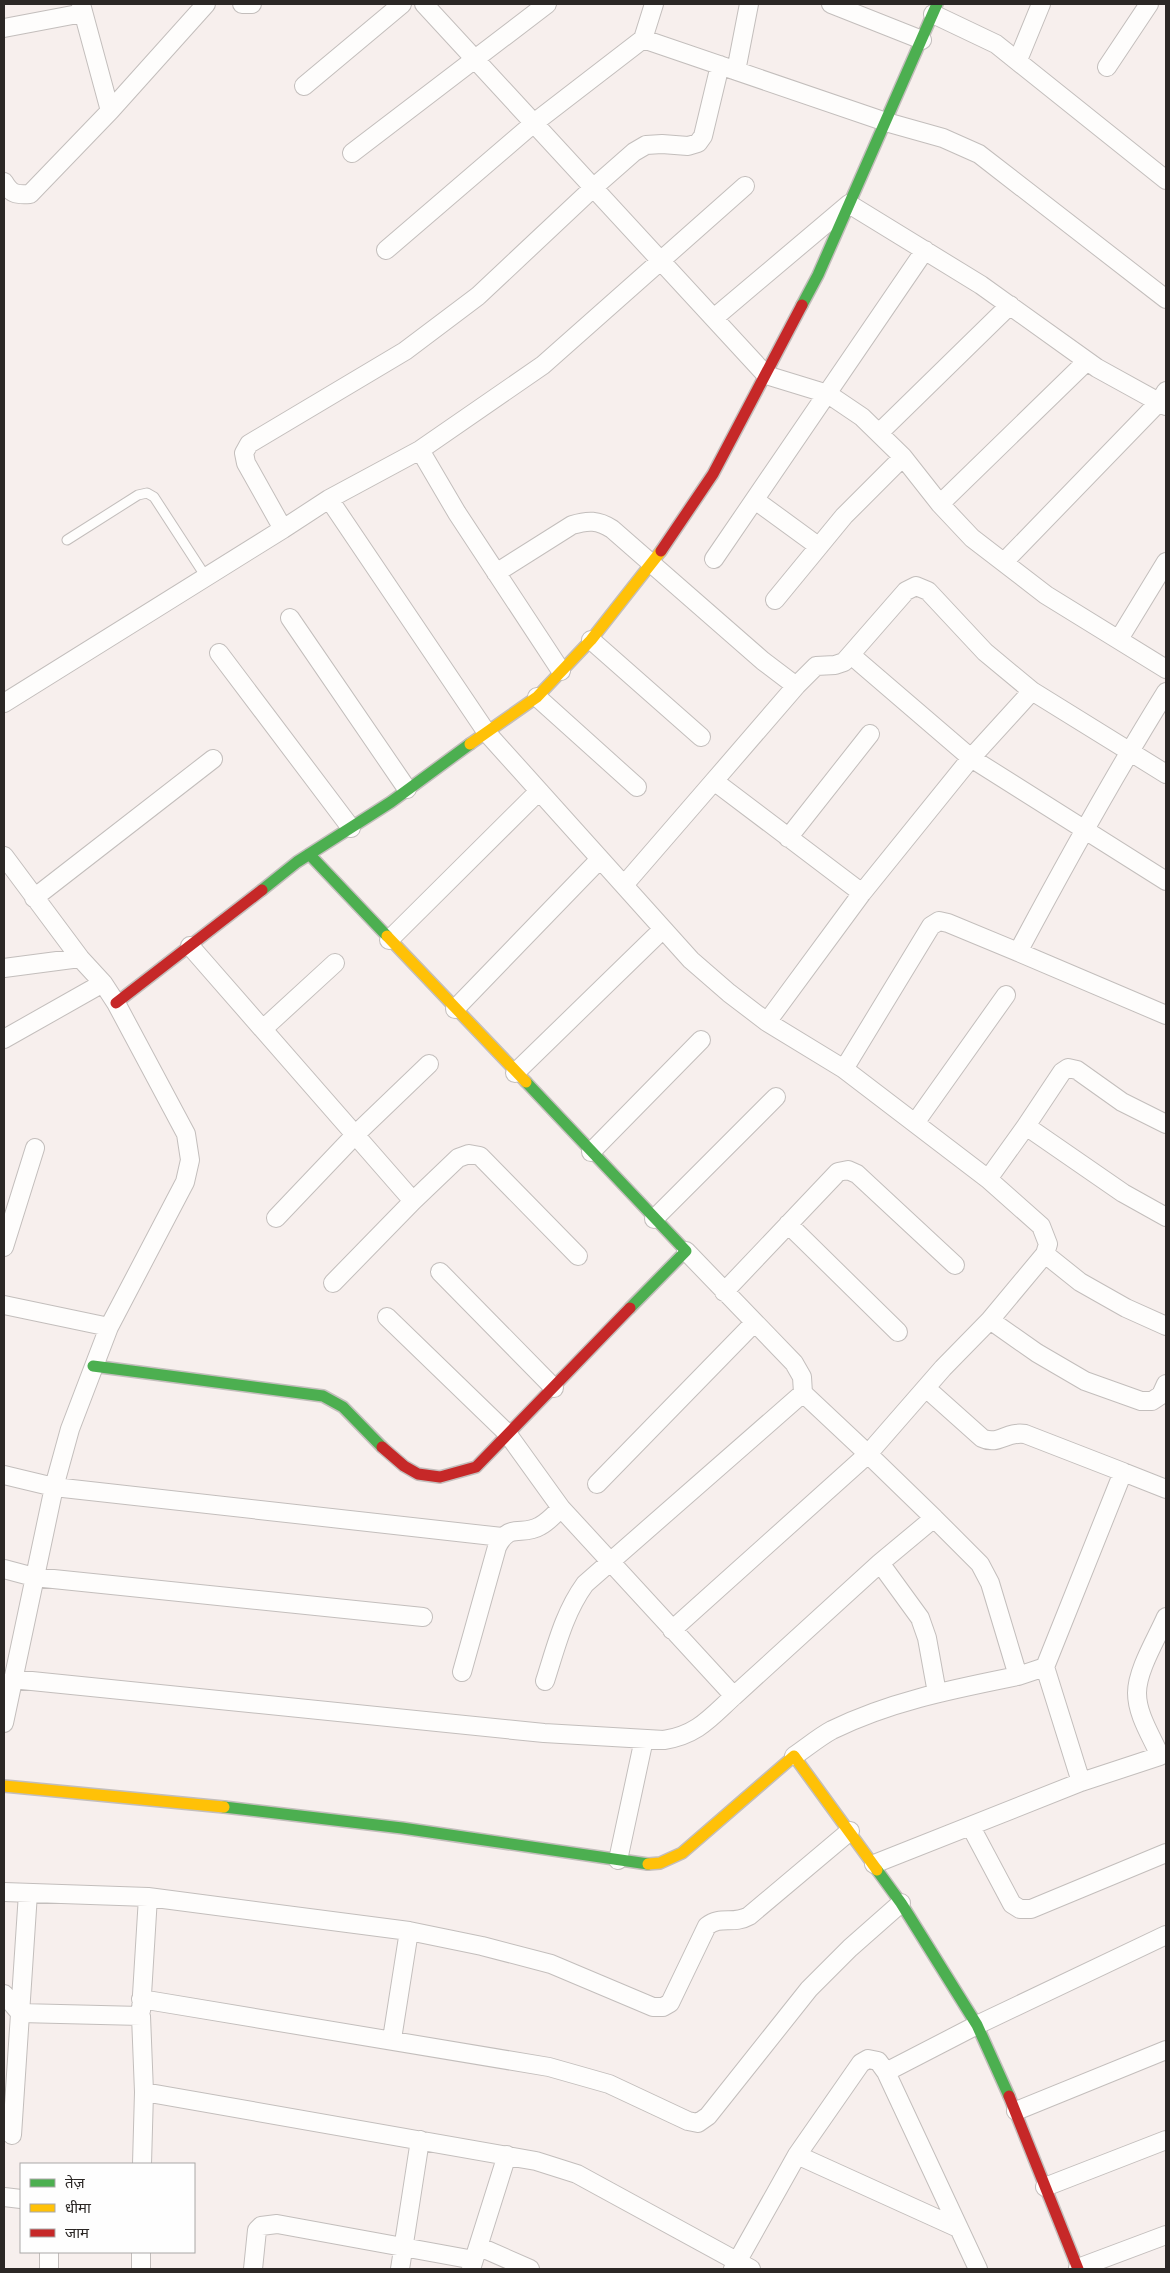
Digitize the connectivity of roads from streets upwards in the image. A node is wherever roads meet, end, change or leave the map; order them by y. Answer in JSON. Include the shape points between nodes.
{"nodes":[{"id":1,"x":206,"y":4,"type":"edge"},
{"id":2,"x":242,"y":4,"type":"edge"},
{"id":3,"x":252,"y":4,"type":"edge"},
{"id":4,"x":402,"y":4,"type":"edge"},
{"id":5,"x":424,"y":4,"type":"edge"},
{"id":6,"x":547,"y":4,"type":"edge"},
{"id":7,"x":654,"y":4,"type":"edge"},
{"id":8,"x":749,"y":4,"type":"edge"},
{"id":9,"x":831,"y":4,"type":"edge"},
{"id":10,"x":1042,"y":4,"type":"edge"},
{"id":11,"x":1149,"y":4,"type":"edge"},
{"id":12,"x":82,"y":8,"type":"edge"},
{"id":13,"x":935,"y":9,"type":"edge"},
{"id":14,"x":4,"y":28,"type":"edge"},
{"id":15,"x":643,"y":39,"type":"junction"},
{"id":16,"x":922,"y":40,"type":"junction"},
{"id":17,"x":475,"y":60,"type":"junction"},
{"id":18,"x":1018,"y":60,"type":"junction"},
{"id":19,"x":1107,"y":67,"type":"dead end"},
{"id":20,"x":728,"y":68,"type":"junction"},
{"id":21,"x":304,"y":86,"type":"dead end"},
{"id":22,"x":110,"y":111,"type":"junction"},
{"id":23,"x":886,"y":122,"type":"junction"},
{"id":24,"x":534,"y":123,"type":"junction"},
{"id":25,"x":352,"y":153,"type":"dead end"},
{"id":26,"x":1166,"y":180,"type":"edge"},
{"id":27,"x":4,"y":182,"type":"edge"},
{"id":28,"x":745,"y":186,"type":"dead end"},
{"id":29,"x":593,"y":188,"type":"junction"},
{"id":30,"x":849,"y":204,"type":"junction"},
{"id":31,"x":386,"y":250,"type":"dead end"},
{"id":32,"x":925,"y":250,"type":"junction"},
{"id":33,"x":660,"y":260,"type":"junction"},
{"id":34,"x":1166,"y":299,"type":"edge"},
{"id":35,"x":1010,"y":305,"type":"junction"},
{"id":36,"x":714,"y":318,"type":"junction"},
{"id":37,"x":1087,"y":361,"type":"junction"},
{"id":38,"x":766,"y":375,"type":"junction"},
{"id":39,"x":828,"y":394,"type":"junction"},
{"id":40,"x":1164,"y":400,"type":"edge"},
{"id":41,"x":879,"y":434,"type":"junction"},
{"id":42,"x":420,"y":450,"type":"junction"},
{"id":43,"x":903,"y":457,"type":"junction"},
{"id":44,"x":330,"y":499,"type":"junction"},
{"id":45,"x":755,"y":500,"type":"junction"},
{"id":46,"x":940,"y":504,"type":"junction"},
{"id":47,"x":283,"y":529,"type":"junction"},
{"id":48,"x":818,"y":546,"type":"junction"},
{"id":49,"x":714,"y":559,"type":"dead end"},
{"id":50,"x":1004,"y":562,"type":"junction"},
{"id":51,"x":1166,"y":562,"type":"edge"},
{"id":52,"x":653,"y":563,"type":"junction"},
{"id":53,"x":496,"y":573,"type":"junction"},
{"id":54,"x":775,"y":600,"type":"dead end"},
{"id":55,"x":290,"y":618,"type":"dead end"},
{"id":56,"x":591,"y":640,"type":"junction"},
{"id":57,"x":1119,"y":640,"type":"junction"},
{"id":58,"x":219,"y":653,"type":"dead end"},
{"id":59,"x":851,"y":655,"type":"junction"},
{"id":60,"x":1166,"y":669,"type":"edge"},
{"id":61,"x":561,"y":671,"type":"junction"},
{"id":62,"x":796,"y":686,"type":"junction"},
{"id":63,"x":1032,"y":691,"type":"junction"},
{"id":64,"x":1166,"y":692,"type":"edge"},
{"id":65,"x":537,"y":697,"type":"junction"},
{"id":66,"x":4,"y":702,"type":"edge"},
{"id":67,"x":487,"y":733,"type":"junction"},
{"id":68,"x":870,"y":734,"type":"dead end"},
{"id":69,"x":701,"y":737,"type":"dead end"},
{"id":70,"x":1129,"y":751,"type":"junction"},
{"id":71,"x":971,"y":758,"type":"junction"},
{"id":72,"x":214,"y":759,"type":"dead end"},
{"id":73,"x":1166,"y":774,"type":"edge"},
{"id":74,"x":714,"y":781,"type":"junction"},
{"id":75,"x":637,"y":787,"type":"dead end"},
{"id":76,"x":406,"y":789,"type":"junction"},
{"id":77,"x":539,"y":791,"type":"junction"},
{"id":78,"x":351,"y":828,"type":"junction"},
{"id":79,"x":1084,"y":829,"type":"junction"},
{"id":80,"x":788,"y":838,"type":"junction"},
{"id":81,"x":309,"y":854,"type":"junction"},
{"id":82,"x":4,"y":856,"type":"edge"},
{"id":83,"x":600,"y":858,"type":"junction"},
{"id":84,"x":1166,"y":881,"type":"edge"},
{"id":85,"x":624,"y":885,"type":"junction"},
{"id":86,"x":862,"y":893,"type":"junction"},
{"id":87,"x":34,"y":898,"type":"junction"},
{"id":88,"x":663,"y":929,"type":"junction"},
{"id":89,"x":389,"y":940,"type":"junction"},
{"id":90,"x":190,"y":946,"type":"junction"},
{"id":91,"x":1018,"y":952,"type":"junction"},
{"id":92,"x":80,"y":958,"type":"junction"},
{"id":93,"x":334,"y":963,"type":"dead end"},
{"id":94,"x":4,"y":968,"type":"edge"},
{"id":95,"x":103,"y":983,"type":"junction"},
{"id":96,"x":1006,"y":995,"type":"dead end"},
{"id":97,"x":116,"y":1003,"type":"junction"},
{"id":98,"x":455,"y":1009,"type":"junction"},
{"id":99,"x":1166,"y":1015,"type":"edge"},
{"id":100,"x":767,"y":1022,"type":"junction"},
{"id":101,"x":262,"y":1029,"type":"junction"},
{"id":102,"x":4,"y":1039,"type":"edge"},
{"id":103,"x":701,"y":1040,"type":"dead end"},
{"id":104,"x":430,"y":1064,"type":"dead end"},
{"id":105,"x":844,"y":1068,"type":"junction"},
{"id":106,"x":515,"y":1073,"type":"junction"},
{"id":107,"x":776,"y":1097,"type":"dead end"},
{"id":108,"x":915,"y":1123,"type":"junction"},
{"id":109,"x":1166,"y":1124,"type":"edge"},
{"id":110,"x":1026,"y":1126,"type":"junction"},
{"id":111,"x":355,"y":1135,"type":"junction"},
{"id":112,"x":35,"y":1148,"type":"dead end"},
{"id":113,"x":591,"y":1152,"type":"junction"},
{"id":114,"x":988,"y":1179,"type":"junction"},
{"id":115,"x":413,"y":1201,"type":"junction"},
{"id":116,"x":1166,"y":1217,"type":"edge"},
{"id":117,"x":276,"y":1218,"type":"dead end"},
{"id":118,"x":654,"y":1219,"type":"junction"},
{"id":119,"x":788,"y":1224,"type":"junction"},
{"id":120,"x":4,"y":1247,"type":"edge"},
{"id":121,"x":686,"y":1251,"type":"junction"},
{"id":122,"x":1045,"y":1254,"type":"junction"},
{"id":123,"x":578,"y":1256,"type":"dead end"},
{"id":124,"x":955,"y":1265,"type":"dead end"},
{"id":125,"x":440,"y":1272,"type":"dead end"},
{"id":126,"x":333,"y":1283,"type":"dead end"},
{"id":127,"x":724,"y":1292,"type":"junction"},
{"id":128,"x":4,"y":1305,"type":"edge"},
{"id":129,"x":387,"y":1317,"type":"dead end"},
{"id":130,"x":990,"y":1320,"type":"junction"},
{"id":131,"x":754,"y":1322,"type":"junction"},
{"id":132,"x":1166,"y":1326,"type":"edge"},
{"id":133,"x":110,"y":1328,"type":"junction"},
{"id":134,"x":898,"y":1332,"type":"dead end"},
{"id":135,"x":94,"y":1366,"type":"junction"},
{"id":136,"x":1166,"y":1384,"type":"edge"},
{"id":137,"x":554,"y":1388,"type":"junction"},
{"id":138,"x":926,"y":1388,"type":"junction"},
{"id":139,"x":803,"y":1393,"type":"junction"},
{"id":140,"x":507,"y":1433,"type":"junction"},
{"id":141,"x":868,"y":1454,"type":"junction"},
{"id":142,"x":1123,"y":1472,"type":"junction"},
{"id":143,"x":4,"y":1475,"type":"edge"},
{"id":144,"x":597,"y":1484,"type":"dead end"},
{"id":145,"x":54,"y":1487,"type":"junction"},
{"id":146,"x":1166,"y":1489,"type":"edge"},
{"id":147,"x":562,"y":1508,"type":"junction"},
{"id":148,"x":934,"y":1518,"type":"junction"},
{"id":149,"x":502,"y":1537,"type":"junction"},
{"id":150,"x":610,"y":1561,"type":"junction"},
{"id":151,"x":880,"y":1563,"type":"junction"},
{"id":152,"x":4,"y":1570,"type":"edge"},
{"id":153,"x":34,"y":1577,"type":"junction"},
{"id":154,"x":423,"y":1617,"type":"dead end"},
{"id":155,"x":1166,"y":1617,"type":"edge"},
{"id":156,"x":672,"y":1630,"type":"junction"},
{"id":157,"x":1045,"y":1667,"type":"junction"},
{"id":158,"x":462,"y":1672,"type":"dead end"},
{"id":159,"x":1018,"y":1676,"type":"junction"},
{"id":160,"x":12,"y":1679,"type":"junction"},
{"id":161,"x":545,"y":1680,"type":"dead end"},
{"id":162,"x":937,"y":1693,"type":"junction"},
{"id":163,"x":734,"y":1696,"type":"junction"},
{"id":164,"x":4,"y":1723,"type":"edge"},
{"id":165,"x":644,"y":1738,"type":"junction"},
{"id":166,"x":794,"y":1756,"type":"junction"},
{"id":167,"x":1164,"y":1760,"type":"edge"},
{"id":168,"x":1081,"y":1782,"type":"junction"},
{"id":169,"x":4,"y":1786,"type":"edge"},
{"id":170,"x":971,"y":1827,"type":"junction"},
{"id":171,"x":850,"y":1831,"type":"junction"},
{"id":172,"x":1166,"y":1853,"type":"edge"},
{"id":173,"x":618,"y":1860,"type":"junction"},
{"id":174,"x":874,"y":1864,"type":"junction"},
{"id":175,"x":4,"y":1892,"type":"edge"},
{"id":176,"x":28,"y":1893,"type":"junction"},
{"id":177,"x":148,"y":1897,"type":"junction"},
{"id":178,"x":901,"y":1903,"type":"junction"},
{"id":179,"x":409,"y":1931,"type":"junction"},
{"id":180,"x":1166,"y":1935,"type":"edge"},
{"id":181,"x":4,"y":1994,"type":"edge"},
{"id":182,"x":141,"y":2008,"type":"junction"},
{"id":183,"x":20,"y":2013,"type":"junction"},
{"id":184,"x":977,"y":2025,"type":"junction"},
{"id":185,"x":392,"y":2039,"type":"junction"},
{"id":186,"x":1166,"y":2050,"type":"edge"},
{"id":187,"x":886,"y":2072,"type":"junction"},
{"id":188,"x":144,"y":2092,"type":"junction"},
{"id":189,"x":1016,"y":2111,"type":"junction"},
{"id":190,"x":12,"y":2135,"type":"dead end"},
{"id":191,"x":420,"y":2140,"type":"junction"},
{"id":192,"x":1166,"y":2140,"type":"edge"},
{"id":193,"x":797,"y":2155,"type":"junction"},
{"id":194,"x":506,"y":2156,"type":"junction"},
{"id":195,"x":142,"y":2163,"type":"edge"},
{"id":196,"x":1045,"y":2187,"type":"junction"},
{"id":197,"x":4,"y":2197,"type":"edge"},
{"id":198,"x":20,"y":2198,"type":"edge"},
{"id":199,"x":958,"y":2228,"type":"junction"},
{"id":200,"x":1166,"y":2235,"type":"edge"},
{"id":201,"x":404,"y":2247,"type":"junction"},
{"id":202,"x":48,"y":2253,"type":"edge"},
{"id":203,"x":141,"y":2253,"type":"edge"},
{"id":204,"x":475,"y":2258,"type":"edge"},
{"id":205,"x":740,"y":2267,"type":"edge"},
{"id":206,"x":49,"y":2269,"type":"edge"},
{"id":207,"x":141,"y":2269,"type":"edge"},
{"id":208,"x":253,"y":2269,"type":"edge"},
{"id":209,"x":400,"y":2269,"type":"edge"},
{"id":210,"x":530,"y":2269,"type":"edge"},
{"id":211,"x":978,"y":2269,"type":"edge"},
{"id":212,"x":1078,"y":2269,"type":"edge"}],
"edges":[{"from":1,"to":22,"type":"street"},
{"from":2,"to":3,"type":"street"},
{"from":4,"to":21,"type":"street"},
{"from":5,"to":17,"type":"street"},
{"from":6,"to":17,"type":"street"},
{"from":7,"to":15,"type":"street"},
{"from":8,"to":20,"type":"street"},
{"from":9,"to":16,"type":"street"},
{"from":10,"to":18,"type":"street"},
{"from":11,"to":19,"type":"street"},
{"from":12,"to":14,"type":"street"},
{"from":12,"to":22,"type":"street"},
{"from":13,"to":16,"type":"street"},
{"from":13,"to":18,"type":"street"},
{"from":15,"to":20,"type":"street"},
{"from":15,"to":24,"type":"street"},
{"from":16,"to":23,"type":"street"},
{"from":17,"to":24,"type":"street"},
{"from":17,"to":25,"type":"street"},
{"from":18,"to":26,"type":"street"},
{"from":20,"to":23,"type":"street"},
{"from":20,"to":29,"type":"street","via":[[698,143],[688,146],[646,145]]},
{"from":22,"to":27,"type":"street","via":[[30,194],[10,192]]},
{"from":23,"to":30,"type":"street"},
{"from":23,"to":34,"type":"street","via":[[943,138],[979,154]]},
{"from":24,"to":29,"type":"street"},
{"from":24,"to":31,"type":"street"},
{"from":28,"to":33,"type":"street"},
{"from":29,"to":33,"type":"street"},
{"from":29,"to":47,"type":"street","via":[[478,296],[405,351],[249,444],[244,453],[246,463]]},
{"from":30,"to":32,"type":"street"},
{"from":30,"to":36,"type":"street"},
{"from":30,"to":38,"type":"street","via":[[818,276]]},
{"from":32,"to":35,"type":"street"},
{"from":32,"to":39,"type":"street"},
{"from":33,"to":36,"type":"street"},
{"from":33,"to":42,"type":"street","via":[[543,365]]},
{"from":35,"to":37,"type":"street"},
{"from":35,"to":41,"type":"street"},
{"from":36,"to":38,"type":"street"},
{"from":37,"to":40,"type":"street"},
{"from":37,"to":46,"type":"street"},
{"from":38,"to":39,"type":"street"},
{"from":38,"to":52,"type":"street","via":[[713,474]]},
{"from":39,"to":41,"type":"street","via":[[862,417]]},
{"from":39,"to":45,"type":"street"},
{"from":40,"to":50,"type":"street"},
{"from":41,"to":43,"type":"street"},
{"from":42,"to":44,"type":"street"},
{"from":42,"to":53,"type":"street"},
{"from":43,"to":46,"type":"street"},
{"from":43,"to":48,"type":"street"},
{"from":44,"to":47,"type":"street"},
{"from":44,"to":67,"type":"street"},
{"from":45,"to":48,"type":"street"},
{"from":45,"to":49,"type":"street"},
{"from":46,"to":50,"type":"street","via":[[972,538]]},
{"from":47,"to":66,"type":"street"},
{"from":48,"to":54,"type":"street"},
{"from":50,"to":57,"type":"street","via":[[1046,595]]},
{"from":51,"to":57,"type":"street"},
{"from":52,"to":53,"type":"street","via":[[612,529],[600,522],[585,521],[572,525]]},
{"from":52,"to":56,"type":"street"},
{"from":52,"to":62,"type":"street","via":[[763,661]]},
{"from":53,"to":61,"type":"street"},
{"from":55,"to":76,"type":"street"},
{"from":56,"to":61,"type":"street"},
{"from":56,"to":69,"type":"street"},
{"from":57,"to":60,"type":"street"},
{"from":58,"to":78,"type":"street"},
{"from":59,"to":62,"type":"street","via":[[835,665],[816,666]]},
{"from":59,"to":63,"type":"street","via":[[906,590],[916,586],[928,591],[985,652]]},
{"from":59,"to":71,"type":"street"},
{"from":61,"to":65,"type":"street"},
{"from":62,"to":74,"type":"street"},
{"from":63,"to":70,"type":"street"},
{"from":63,"to":71,"type":"street"},
{"from":64,"to":70,"type":"street"},
{"from":65,"to":67,"type":"street"},
{"from":65,"to":75,"type":"street"},
{"from":67,"to":76,"type":"street"},
{"from":67,"to":77,"type":"street"},
{"from":68,"to":80,"type":"street"},
{"from":70,"to":73,"type":"street"},
{"from":70,"to":79,"type":"street"},
{"from":71,"to":79,"type":"street"},
{"from":71,"to":86,"type":"street"},
{"from":72,"to":87,"type":"street"},
{"from":74,"to":80,"type":"street"},
{"from":74,"to":85,"type":"street"},
{"from":76,"to":78,"type":"street"},
{"from":77,"to":83,"type":"street"},
{"from":77,"to":89,"type":"street"},
{"from":78,"to":81,"type":"street"},
{"from":79,"to":84,"type":"street"},
{"from":79,"to":91,"type":"street"},
{"from":80,"to":86,"type":"street"},
{"from":81,"to":89,"type":"street"},
{"from":81,"to":90,"type":"street"},
{"from":82,"to":87,"type":"street"},
{"from":83,"to":85,"type":"street"},
{"from":83,"to":98,"type":"street"},
{"from":85,"to":88,"type":"street"},
{"from":86,"to":100,"type":"street"},
{"from":87,"to":92,"type":"street"},
{"from":88,"to":100,"type":"street","via":[[729,994]]},
{"from":88,"to":106,"type":"street"},
{"from":89,"to":98,"type":"street"},
{"from":90,"to":97,"type":"street"},
{"from":90,"to":101,"type":"street"},
{"from":91,"to":99,"type":"street"},
{"from":91,"to":105,"type":"street","via":[[948,923],[939,921],[931,926]]},
{"from":92,"to":94,"type":"street"},
{"from":92,"to":95,"type":"street"},
{"from":93,"to":101,"type":"street"},
{"from":95,"to":97,"type":"street"},
{"from":95,"to":102,"type":"street"},
{"from":96,"to":108,"type":"street"},
{"from":97,"to":133,"type":"street","via":[[186,1134],[190,1160],[185,1182]]},
{"from":98,"to":106,"type":"street"},
{"from":100,"to":105,"type":"street"},
{"from":101,"to":111,"type":"street"},
{"from":103,"to":113,"type":"street"},
{"from":104,"to":111,"type":"street"},
{"from":105,"to":108,"type":"street"},
{"from":106,"to":113,"type":"street"},
{"from":107,"to":118,"type":"street"},
{"from":108,"to":114,"type":"street"},
{"from":109,"to":110,"type":"street","via":[[1122,1102],[1077,1070],[1068,1068],[1062,1072]]},
{"from":110,"to":114,"type":"street"},
{"from":110,"to":116,"type":"street","via":[[1123,1194]]},
{"from":111,"to":115,"type":"street"},
{"from":111,"to":117,"type":"street"},
{"from":112,"to":120,"type":"street"},
{"from":113,"to":118,"type":"street"},
{"from":114,"to":122,"type":"street","via":[[1041,1226],[1048,1244]]},
{"from":115,"to":123,"type":"street","via":[[458,1158],[469,1154],[480,1156]]},
{"from":115,"to":126,"type":"street"},
{"from":118,"to":121,"type":"street"},
{"from":119,"to":124,"type":"street","via":[[838,1172],[848,1170],[857,1174]]},
{"from":119,"to":127,"type":"street"},
{"from":119,"to":134,"type":"street"},
{"from":121,"to":127,"type":"street"},
{"from":121,"to":137,"type":"street"},
{"from":122,"to":130,"type":"street"},
{"from":122,"to":132,"type":"street","via":[[1080,1282]]},
{"from":125,"to":137,"type":"street"},
{"from":127,"to":131,"type":"street"},
{"from":128,"to":133,"type":"street"},
{"from":129,"to":140,"type":"street"},
{"from":130,"to":136,"type":"street","via":[[1085,1381],[1141,1401],[1152,1401],[1161,1395]]},
{"from":130,"to":138,"type":"street"},
{"from":131,"to":139,"type":"street","via":[[794,1363],[802,1377]]},
{"from":131,"to":144,"type":"street"},
{"from":133,"to":135,"type":"street"},
{"from":135,"to":140,"type":"street","via":[[328,1398],[344,1408],[401,1465],[436,1477],[476,1467]]},
{"from":135,"to":145,"type":"street","via":[[70,1429]]},
{"from":137,"to":140,"type":"street"},
{"from":138,"to":141,"type":"street"},
{"from":138,"to":142,"type":"street","via":[[989,1442],[1015,1432],[1025,1434]]},
{"from":139,"to":141,"type":"street"},
{"from":139,"to":150,"type":"street"},
{"from":140,"to":147,"type":"street"},
{"from":141,"to":148,"type":"street"},
{"from":141,"to":156,"type":"street"},
{"from":142,"to":146,"type":"street"},
{"from":142,"to":157,"type":"street"},
{"from":143,"to":145,"type":"street"},
{"from":145,"to":149,"type":"street"},
{"from":145,"to":153,"type":"street"},
{"from":147,"to":149,"type":"street","via":[[540,1527],[508,1532]]},
{"from":147,"to":150,"type":"street"},
{"from":148,"to":151,"type":"street"},
{"from":148,"to":159,"type":"street","via":[[963,1545],[990,1583]]},
{"from":149,"to":158,"type":"street"},
{"from":150,"to":156,"type":"street"},
{"from":150,"to":161,"type":"street","via":[[574,1600]]},
{"from":151,"to":162,"type":"street","via":[[920,1618]]},
{"from":151,"to":163,"type":"street"},
{"from":152,"to":153,"type":"street"},
{"from":153,"to":154,"type":"street"},
{"from":153,"to":160,"type":"street"},
{"from":155,"to":167,"type":"street","via":[[1140,1675],[1137,1694],[1141,1712]]},
{"from":156,"to":163,"type":"street"},
{"from":157,"to":159,"type":"street"},
{"from":157,"to":168,"type":"street"},
{"from":159,"to":162,"type":"street"},
{"from":160,"to":164,"type":"street"},
{"from":160,"to":165,"type":"street","via":[[535,1732]]},
{"from":162,"to":166,"type":"street","via":[[882,1708],[830,1731]]},
{"from":163,"to":165,"type":"street","via":[[697,1730],[680,1738]]},
{"from":165,"to":173,"type":"street"},
{"from":166,"to":171,"type":"street"},
{"from":166,"to":173,"type":"street","via":[[682,1853],[660,1863]]},
{"from":167,"to":168,"type":"street"},
{"from":168,"to":170,"type":"street"},
{"from":169,"to":173,"type":"street","via":[[315,1816]]},
{"from":170,"to":172,"type":"street","via":[[1012,1904],[1020,1909],[1031,1909]]},
{"from":170,"to":174,"type":"street"},
{"from":171,"to":174,"type":"street"},
{"from":171,"to":179,"type":"street","via":[[749,1916],[740,1921],[714,1921],[707,1926],[670,2003],[663,2007],[653,2007],[550,1964]]},
{"from":174,"to":178,"type":"street"},
{"from":175,"to":176,"type":"street"},
{"from":176,"to":177,"type":"street"},
{"from":176,"to":183,"type":"street"},
{"from":177,"to":179,"type":"street"},
{"from":177,"to":182,"type":"street"},
{"from":178,"to":184,"type":"street"},
{"from":178,"to":185,"type":"street","via":[[809,1989],[708,2116],[698,2123],[610,2084],[549,2067]]},
{"from":179,"to":185,"type":"street"},
{"from":180,"to":184,"type":"street"},
{"from":181,"to":183,"type":"street"},
{"from":182,"to":183,"type":"street"},
{"from":182,"to":185,"type":"street"},
{"from":182,"to":188,"type":"street"},
{"from":183,"to":190,"type":"street"},
{"from":184,"to":187,"type":"street"},
{"from":184,"to":189,"type":"street"},
{"from":186,"to":189,"type":"street"},
{"from":187,"to":193,"type":"street","via":[[878,2061],[868,2059],[861,2063]]},
{"from":187,"to":199,"type":"street"},
{"from":188,"to":191,"type":"street"},
{"from":188,"to":195,"type":"street"},
{"from":189,"to":196,"type":"street"},
{"from":191,"to":194,"type":"street"},
{"from":191,"to":201,"type":"street"},
{"from":192,"to":196,"type":"street"},
{"from":193,"to":199,"type":"street"},
{"from":193,"to":205,"type":"street"},
{"from":194,"to":204,"type":"street"},
{"from":194,"to":205,"type":"street","via":[[578,2174]]},
{"from":196,"to":212,"type":"street"},
{"from":197,"to":198,"type":"street"},
{"from":199,"to":211,"type":"street"},
{"from":200,"to":212,"type":"street"},
{"from":201,"to":204,"type":"street"},
{"from":201,"to":208,"type":"street","via":[[269,2224],[258,2230]]},
{"from":201,"to":209,"type":"street"},
{"from":202,"to":206,"type":"street"},
{"from":203,"to":207,"type":"street"},
{"from":204,"to":210,"type":"street"}]}
